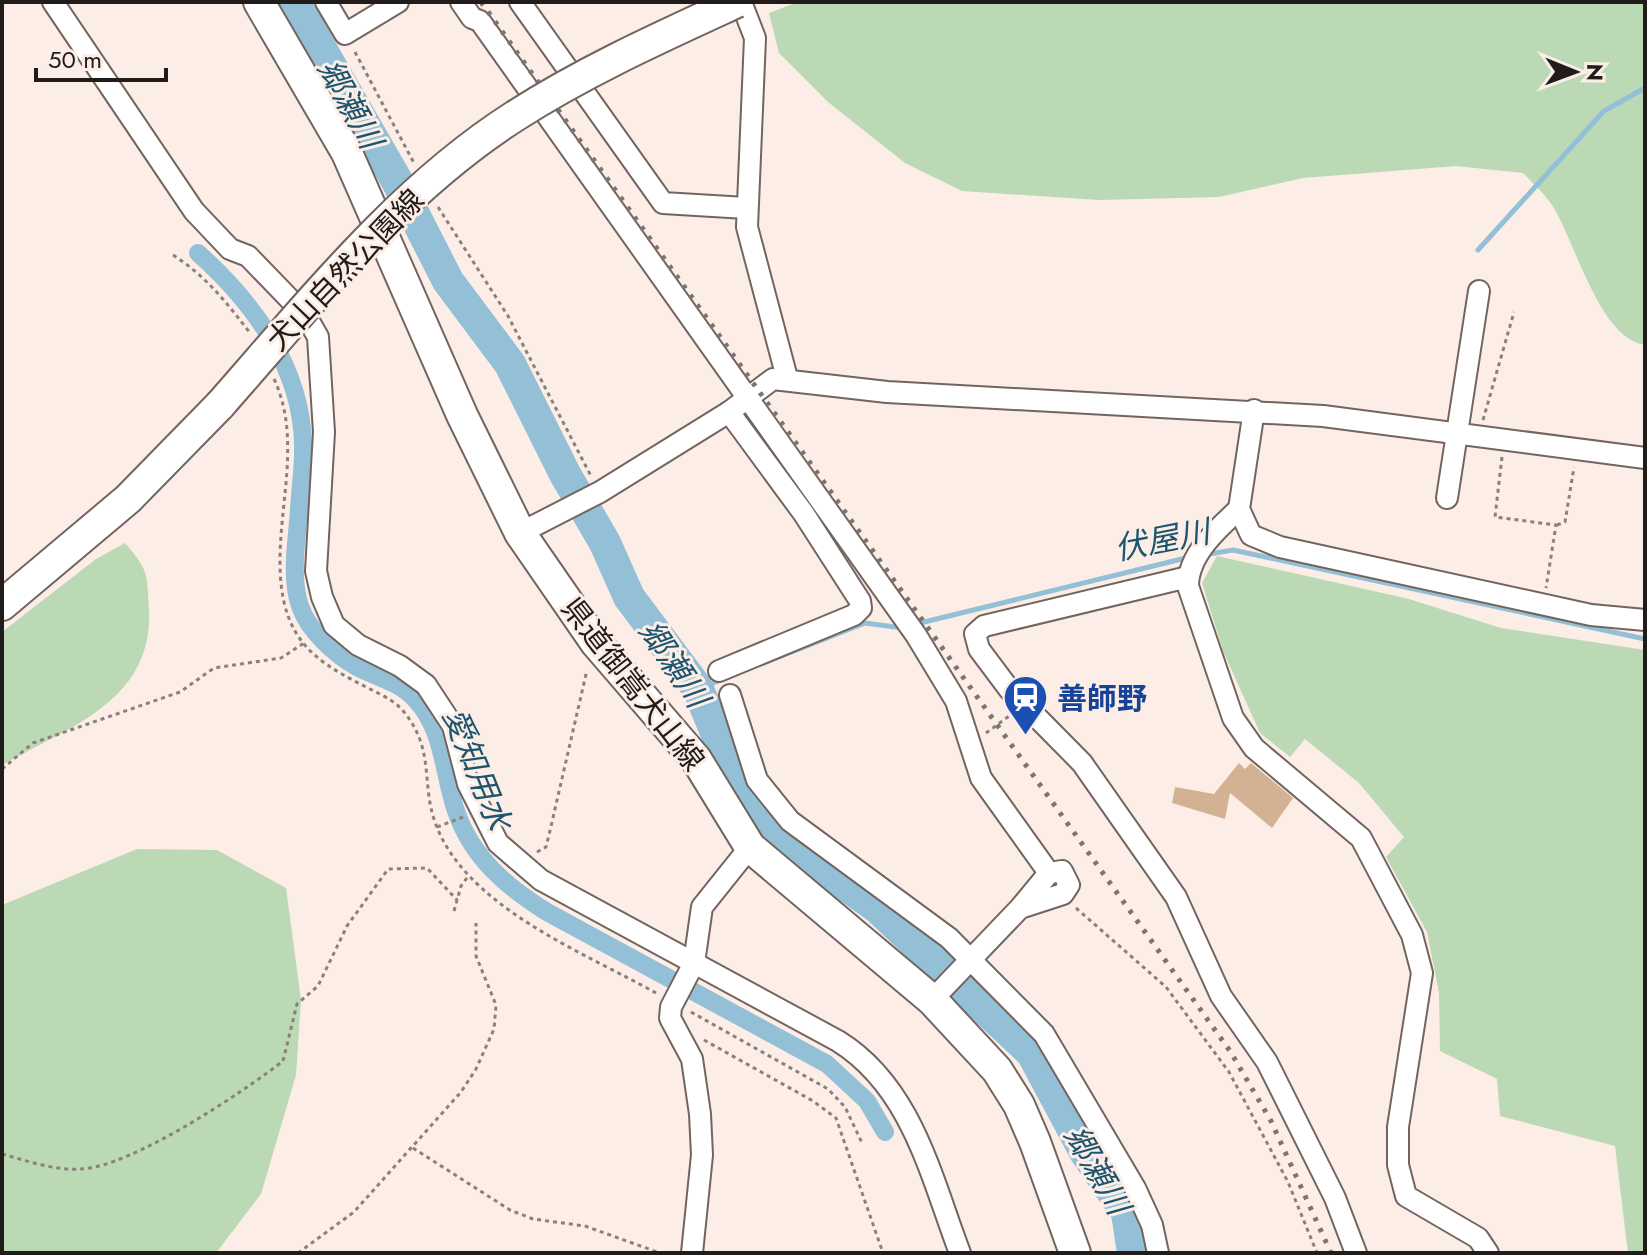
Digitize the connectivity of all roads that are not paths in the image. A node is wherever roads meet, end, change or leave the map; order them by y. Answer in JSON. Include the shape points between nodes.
{"nodes":[{"id":1,"x":53,"y":2,"type":"edge"},
{"id":2,"x":259,"y":2,"type":"edge"},
{"id":3,"x":326,"y":2,"type":"edge"},
{"id":4,"x":398,"y":2,"type":"edge"},
{"id":5,"x":461,"y":2,"type":"edge"},
{"id":6,"x":520,"y":2,"type":"edge"},
{"id":7,"x":739,"y":2,"type":"edge"},
{"id":8,"x":746,"y":208,"type":"junction"},
{"id":9,"x":1479,"y":291,"type":"dead end"},
{"id":10,"x":787,"y":378,"type":"junction"},
{"id":11,"x":746,"y":399,"type":"junction"},
{"id":12,"x":1254,"y":410,"type":"junction"},
{"id":13,"x":729,"y":412,"type":"junction"},
{"id":14,"x":1457,"y":433,"type":"junction"},
{"id":15,"x":1645,"y":458,"type":"edge"},
{"id":16,"x":1447,"y":498,"type":"dead end"},
{"id":17,"x":1239,"y":509,"type":"junction"},
{"id":18,"x":520,"y":533,"type":"junction"},
{"id":19,"x":1188,"y":577,"type":"junction"},
{"id":20,"x":2,"y":605,"type":"edge"},
{"id":21,"x":1645,"y":620,"type":"edge"},
{"id":22,"x":719,"y":671,"type":"dead end"},
{"id":23,"x":730,"y":695,"type":"dead end"},
{"id":24,"x":750,"y":847,"type":"junction"},
{"id":25,"x":1049,"y":873,"type":"junction"},
{"id":26,"x":1020,"y":908,"type":"junction"},
{"id":27,"x":973,"y":959,"type":"junction"},
{"id":28,"x":694,"y":963,"type":"junction"},
{"id":29,"x":937,"y":995,"type":"junction"},
{"id":30,"x":692,"y":1253,"type":"edge"},
{"id":31,"x":960,"y":1253,"type":"edge"},
{"id":32,"x":1075,"y":1253,"type":"edge"},
{"id":33,"x":1158,"y":1253,"type":"edge"},
{"id":34,"x":1356,"y":1253,"type":"edge"},
{"id":35,"x":1488,"y":1253,"type":"edge"}],
"edges":[{"from":1,"to":28,"type":"street","via":[[194,211],[230,249],[248,256],[306,316],[318,337],[324,432],[316,571],[334,625],[426,685],[453,726],[468,784],[498,843],[530,872]]},
{"from":2,"to":18,"type":"main road","name":"県道御嵩犬山線","via":[[347,153]]},
{"from":3,"to":4,"type":"street","via":[[345,34]]},
{"from":5,"to":11,"type":"street"},
{"from":6,"to":8,"type":"street","via":[[663,203]]},
{"from":7,"to":8,"type":"street","via":[[755,38]]},
{"from":7,"to":20,"type":"main road","name":"犬山自然公園線","bridge":true,"via":[[608,62],[513,117],[420,189],[128,499]]},
{"from":8,"to":10,"type":"street"},
{"from":9,"to":14,"type":"street"},
{"from":10,"to":11,"type":"street","via":[[763,384]]},
{"from":10,"to":12,"type":"street","via":[[887,392]]},
{"from":11,"to":13,"type":"street"},
{"from":11,"to":25,"type":"street","via":[[916,635],[956,701],[981,778]]},
{"from":12,"to":14,"type":"street"},
{"from":12,"to":17,"type":"street"},
{"from":13,"to":18,"type":"street","via":[[600,492]]},
{"from":13,"to":22,"type":"street","via":[[804,514],[861,608]]},
{"from":14,"to":15,"type":"street","via":[[1484,444]]},
{"from":14,"to":16,"type":"street"},
{"from":17,"to":19,"type":"street","via":[[1207,541]]},
{"from":17,"to":21,"type":"street","via":[[1251,535],[1280,547],[1591,615]]},
{"from":18,"to":24,"type":"main road","name":"県道御嵩犬山線","via":[[596,643],[696,759]]},
{"from":19,"to":34,"type":"street","via":[[984,626],[975,634],[979,649],[1025,705],[1082,763],[1176,897],[1221,996],[1267,1062],[1335,1198]]},
{"from":19,"to":35,"type":"street","via":[[1233,718],[1254,748],[1361,838],[1412,935],[1422,973],[1402,1087],[1398,1165],[1406,1196],[1478,1238]]},
{"from":23,"to":27,"type":"street","via":[[757,780],[790,821]]},
{"from":24,"to":28,"type":"street","via":[[702,907]]},
{"from":24,"to":29,"type":"main road","name":"県道御嵩犬山線"},
{"from":25,"to":26,"type":"street"},
{"from":25,"to":26,"type":"street","via":[[1062,871],[1068,877],[1063,894]]},
{"from":26,"to":27,"type":"street"},
{"from":27,"to":29,"type":"street"},
{"from":27,"to":33,"type":"street","via":[[1044,1034],[1135,1188]]},
{"from":28,"to":30,"type":"street","via":[[670,1018],[689,1050],[700,1114],[702,1155]]},
{"from":28,"to":31,"type":"street","via":[[855,1051],[887,1085],[910,1121]]},
{"from":29,"to":32,"type":"main road","name":"県道御嵩犬山線","via":[[1019,1105]]}]}
